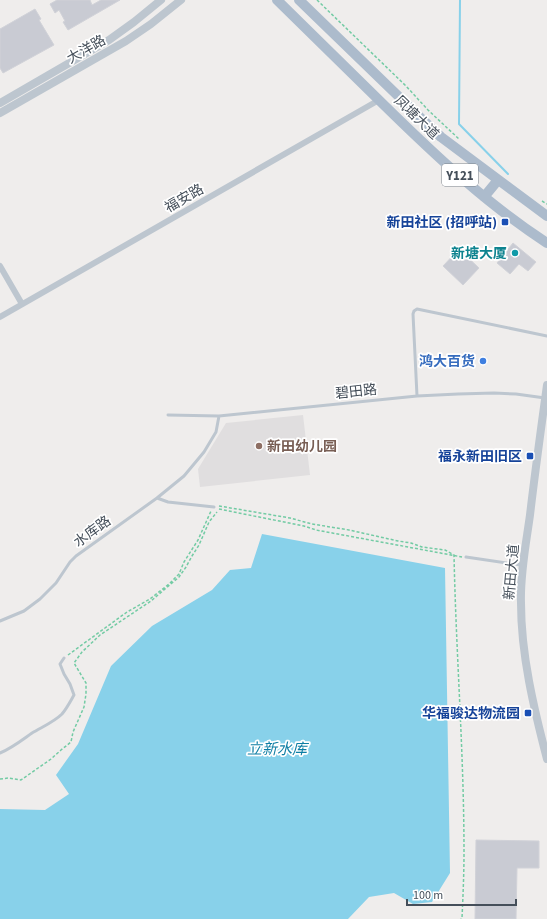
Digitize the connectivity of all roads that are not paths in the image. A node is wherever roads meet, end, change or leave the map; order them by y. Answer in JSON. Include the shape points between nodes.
{"nodes":[{"id":1,"x":161,"y":0,"type":"edge"},
{"id":2,"x":181,"y":0,"type":"edge"},
{"id":3,"x":277,"y":0,"type":"edge"},
{"id":4,"x":299,"y":0,"type":"edge"},
{"id":5,"x":379,"y":100,"type":"junction"},
{"id":6,"x":0,"y":103,"type":"edge"},
{"id":7,"x":0,"y":113,"type":"edge"},
{"id":8,"x":498,"y":180,"type":"junction"},
{"id":9,"x":484,"y":196,"type":"junction"},
{"id":10,"x":547,"y":216,"type":"edge"},
{"id":11,"x":547,"y":243,"type":"edge"},
{"id":12,"x":0,"y":266,"type":"edge"},
{"id":13,"x":22,"y":304,"type":"junction"},
{"id":14,"x":0,"y":317,"type":"edge"},
{"id":15,"x":547,"y":336,"type":"edge"},
{"id":16,"x":547,"y":386,"type":"edge"},
{"id":17,"x":417,"y":396,"type":"junction"},
{"id":18,"x":546,"y":398,"type":"edge"},
{"id":19,"x":168,"y":415,"type":"dead end"},
{"id":20,"x":219,"y":416,"type":"junction"},
{"id":21,"x":156,"y":498,"type":"junction"},
{"id":22,"x":216,"y":508,"type":"road end"},
{"id":23,"x":466,"y":557,"type":"road end"},
{"id":24,"x":523,"y":566,"type":"junction"},
{"id":25,"x":0,"y":621,"type":"edge"},
{"id":26,"x":64,"y":658,"type":"road end"},
{"id":27,"x":0,"y":753,"type":"edge"},
{"id":28,"x":547,"y":759,"type":"edge"}],
"edges":[{"from":1,"to":6,"type":"street","name":"大洋路","via":[[109,40]]},
{"from":2,"to":7,"type":"street","name":"大洋路","via":[[126,41]]},
{"from":3,"to":5,"type":"main road","name":"凤塘大道","number":"Y121"},
{"from":4,"to":8,"type":"main road","name":"凤塘大道","number":"Y121","via":[[425,122]]},
{"from":5,"to":9,"type":"main road","name":"凤塘大道","number":"Y121"},
{"from":5,"to":13,"type":"street","name":"福安路"},
{"from":8,"to":9,"type":"main road"},
{"from":8,"to":10,"type":"main road","name":"凤塘大道","number":"Y121"},
{"from":9,"to":11,"type":"main road","name":"凤塘大道","number":"Y121"},
{"from":12,"to":13,"type":"street"},
{"from":13,"to":14,"type":"street","name":"福安路"},
{"from":15,"to":17,"type":"lane","via":[[417,309],[413,314]]},
{"from":16,"to":18,"type":"street","name":"新田大道"},
{"from":17,"to":18,"type":"lane","name":"碧田路","via":[[494,393]]},
{"from":17,"to":20,"type":"lane","name":"碧田路"},
{"from":18,"to":24,"type":"street","name":"新田大道"},
{"from":19,"to":20,"type":"lane","name":"碧田路"},
{"from":20,"to":21,"type":"lane","name":"水库路","via":[[216,432],[204,452],[184,476]]},
{"from":21,"to":22,"type":"lane"},
{"from":21,"to":25,"type":"lane","name":"水库路","via":[[76,556],[40,599]]},
{"from":23,"to":24,"type":"lane"},
{"from":24,"to":28,"type":"street","name":"新田大道","via":[[522,635],[539,730]]},
{"from":26,"to":27,"type":"lane","via":[[60,664],[74,695],[68,706],[61,715]]}]}
